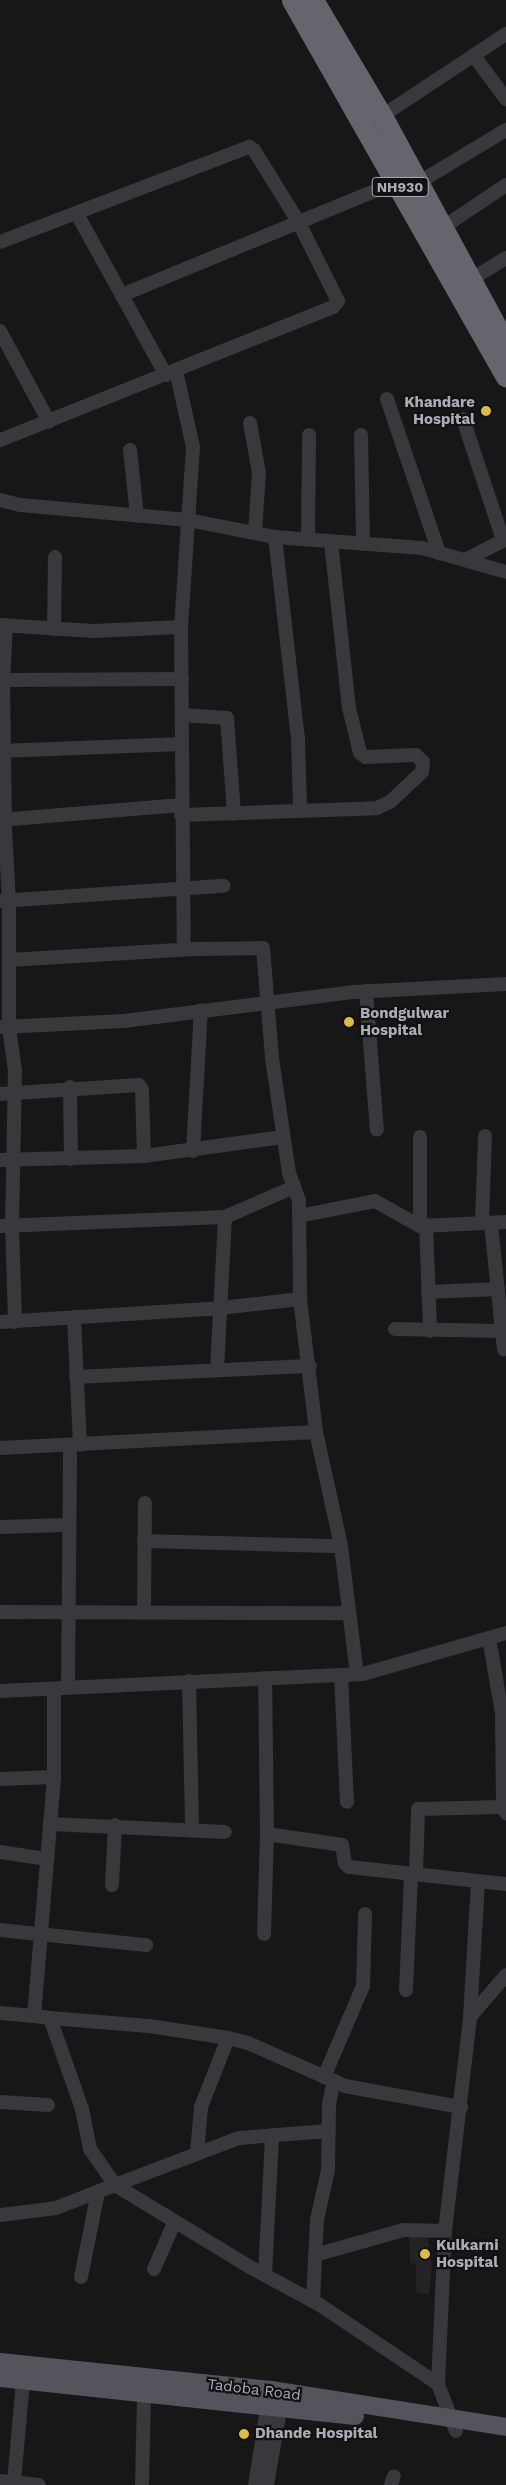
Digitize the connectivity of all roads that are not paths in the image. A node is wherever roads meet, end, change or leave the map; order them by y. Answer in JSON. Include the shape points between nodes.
{"nodes":[{"id":1,"x":292,"y":0,"type":"edge"},
{"id":2,"x":313,"y":0,"type":"edge"},
{"id":3,"x":316,"y":24,"type":"junction"},
{"id":4,"x":506,"y":34,"type":"edge"},
{"id":5,"x":474,"y":56,"type":"junction"},
{"id":6,"x":506,"y":99,"type":"edge"},
{"id":7,"x":382,"y":116,"type":"junction"},
{"id":8,"x":506,"y":130,"type":"edge"},
{"id":9,"x":409,"y":180,"type":"junction"},
{"id":10,"x":506,"y":185,"type":"edge"},
{"id":11,"x":77,"y":214,"type":"junction"},
{"id":12,"x":299,"y":223,"type":"junction"},
{"id":13,"x":442,"y":228,"type":"junction"},
{"id":14,"x":0,"y":242,"type":"edge"},
{"id":15,"x":506,"y":258,"type":"edge"},
{"id":16,"x":470,"y":280,"type":"junction"},
{"id":17,"x":122,"y":295,"type":"junction"},
{"id":18,"x":0,"y":331,"type":"edge"},
{"id":19,"x":505,"y":341,"type":"edge"},
{"id":20,"x":171,"y":373,"type":"junction"},
{"id":21,"x":506,"y":376,"type":"edge"},
{"id":22,"x":387,"y":399,"type":"dead end"},
{"id":23,"x":463,"y":419,"type":"dead end"},
{"id":24,"x":49,"y":422,"type":"junction"},
{"id":25,"x":250,"y":424,"type":"dead end"},
{"id":26,"x":309,"y":435,"type":"dead end"},
{"id":27,"x":362,"y":435,"type":"dead end"},
{"id":28,"x":0,"y":440,"type":"edge"},
{"id":29,"x":130,"y":450,"type":"dead end"},
{"id":30,"x":0,"y":500,"type":"edge"},
{"id":31,"x":137,"y":516,"type":"junction"},
{"id":32,"x":188,"y":520,"type":"junction"},
{"id":33,"x":256,"y":531,"type":"junction"},
{"id":34,"x":276,"y":537,"type":"junction"},
{"id":35,"x":308,"y":538,"type":"junction"},
{"id":36,"x":505,"y":540,"type":"edge"},
{"id":37,"x":331,"y":543,"type":"junction"},
{"id":38,"x":363,"y":544,"type":"junction"},
{"id":39,"x":439,"y":553,"type":"junction"},
{"id":40,"x":55,"y":557,"type":"dead end"},
{"id":41,"x":465,"y":560,"type":"junction"},
{"id":42,"x":506,"y":572,"type":"edge"},
{"id":43,"x":3,"y":625,"type":"edge"},
{"id":44,"x":181,"y":627,"type":"junction"},
{"id":45,"x":54,"y":629,"type":"junction"},
{"id":46,"x":182,"y":679,"type":"junction"},
{"id":47,"x":3,"y":680,"type":"junction"},
{"id":48,"x":182,"y":715,"type":"junction"},
{"id":49,"x":182,"y":744,"type":"junction"},
{"id":50,"x":2,"y":751,"type":"edge"},
{"id":51,"x":181,"y":810,"type":"junction"},
{"id":52,"x":300,"y":811,"type":"junction"},
{"id":53,"x":234,"y":814,"type":"junction"},
{"id":54,"x":3,"y":820,"type":"edge"},
{"id":55,"x":223,"y":886,"type":"dead end"},
{"id":56,"x":183,"y":888,"type":"junction"},
{"id":57,"x":4,"y":901,"type":"edge"},
{"id":58,"x":184,"y":949,"type":"junction"},
{"id":59,"x":9,"y":960,"type":"junction"},
{"id":60,"x":506,"y":984,"type":"edge"},
{"id":61,"x":366,"y":991,"type":"junction"},
{"id":62,"x":269,"y":1002,"type":"junction"},
{"id":63,"x":201,"y":1010,"type":"junction"},
{"id":64,"x":5,"y":1027,"type":"edge"},
{"id":65,"x":70,"y":1087,"type":"junction"},
{"id":66,"x":0,"y":1094,"type":"edge"},
{"id":67,"x":15,"y":1094,"type":"junction"},
{"id":68,"x":377,"y":1130,"type":"dead end"},
{"id":69,"x":485,"y":1136,"type":"dead end"},
{"id":70,"x":284,"y":1137,"type":"junction"},
{"id":71,"x":420,"y":1137,"type":"dead end"},
{"id":72,"x":193,"y":1151,"type":"junction"},
{"id":73,"x":144,"y":1156,"type":"junction"},
{"id":74,"x":71,"y":1159,"type":"junction"},
{"id":75,"x":0,"y":1160,"type":"edge"},
{"id":76,"x":14,"y":1160,"type":"junction"},
{"id":77,"x":294,"y":1187,"type":"junction"},
{"id":78,"x":299,"y":1216,"type":"junction"},
{"id":79,"x":225,"y":1217,"type":"junction"},
{"id":80,"x":506,"y":1222,"type":"edge"},
{"id":81,"x":487,"y":1223,"type":"junction"},
{"id":82,"x":6,"y":1225,"type":"edge"},
{"id":83,"x":423,"y":1225,"type":"junction"},
{"id":84,"x":498,"y":1289,"type":"junction"},
{"id":85,"x":428,"y":1292,"type":"junction"},
{"id":86,"x":300,"y":1299,"type":"junction"},
{"id":87,"x":220,"y":1308,"type":"junction"},
{"id":88,"x":74,"y":1317,"type":"junction"},
{"id":89,"x":0,"y":1322,"type":"edge"},
{"id":90,"x":15,"y":1322,"type":"junction"},
{"id":91,"x":395,"y":1329,"type":"dead end"},
{"id":92,"x":430,"y":1331,"type":"junction"},
{"id":93,"x":502,"y":1331,"type":"junction"},
{"id":94,"x":504,"y":1349,"type":"dead end"},
{"id":95,"x":310,"y":1366,"type":"junction"},
{"id":96,"x":217,"y":1370,"type":"junction"},
{"id":97,"x":76,"y":1378,"type":"junction"},
{"id":98,"x":316,"y":1432,"type":"junction"},
{"id":99,"x":75,"y":1445,"type":"junction"},
{"id":100,"x":0,"y":1448,"type":"edge"},
{"id":101,"x":145,"y":1504,"type":"dead end"},
{"id":102,"x":67,"y":1525,"type":"junction"},
{"id":103,"x":0,"y":1527,"type":"edge"},
{"id":104,"x":144,"y":1541,"type":"junction"},
{"id":105,"x":341,"y":1546,"type":"junction"},
{"id":106,"x":68,"y":1610,"type":"junction"},
{"id":107,"x":144,"y":1610,"type":"junction"},
{"id":108,"x":0,"y":1612,"type":"edge"},
{"id":109,"x":349,"y":1614,"type":"junction"},
{"id":110,"x":506,"y":1633,"type":"edge"},
{"id":111,"x":489,"y":1638,"type":"junction"},
{"id":112,"x":357,"y":1674,"type":"junction"},
{"id":113,"x":340,"y":1675,"type":"junction"},
{"id":114,"x":265,"y":1678,"type":"junction"},
{"id":115,"x":189,"y":1681,"type":"junction"},
{"id":116,"x":68,"y":1687,"type":"junction"},
{"id":117,"x":54,"y":1689,"type":"junction"},
{"id":118,"x":0,"y":1691,"type":"edge"},
{"id":119,"x":54,"y":1777,"type":"junction"},
{"id":120,"x":0,"y":1779,"type":"edge"},
{"id":121,"x":347,"y":1802,"type":"dead end"},
{"id":122,"x":505,"y":1810,"type":"edge"},
{"id":123,"x":50,"y":1824,"type":"junction"},
{"id":124,"x":115,"y":1825,"type":"junction"},
{"id":125,"x":192,"y":1829,"type":"junction"},
{"id":126,"x":225,"y":1832,"type":"dead end"},
{"id":127,"x":267,"y":1834,"type":"junction"},
{"id":128,"x":0,"y":1852,"type":"edge"},
{"id":129,"x":47,"y":1859,"type":"junction"},
{"id":130,"x":414,"y":1874,"type":"junction"},
{"id":131,"x":478,"y":1881,"type":"junction"},
{"id":132,"x":506,"y":1884,"type":"edge"},
{"id":133,"x":112,"y":1885,"type":"dead end"},
{"id":134,"x":365,"y":1914,"type":"dead end"},
{"id":135,"x":0,"y":1930,"type":"edge"},
{"id":136,"x":41,"y":1932,"type":"junction"},
{"id":137,"x":264,"y":1934,"type":"dead end"},
{"id":138,"x":146,"y":1945,"type":"dead end"},
{"id":139,"x":506,"y":1975,"type":"edge"},
{"id":140,"x":406,"y":1990,"type":"dead end"},
{"id":141,"x":0,"y":2013,"type":"edge"},
{"id":142,"x":34,"y":2016,"type":"junction"},
{"id":143,"x":470,"y":2017,"type":"junction"},
{"id":144,"x":50,"y":2018,"type":"junction"},
{"id":145,"x":228,"y":2038,"type":"junction"},
{"id":146,"x":329,"y":2079,"type":"junction"},
{"id":147,"x":0,"y":2102,"type":"edge"},
{"id":148,"x":48,"y":2105,"type":"dead end"},
{"id":149,"x":461,"y":2107,"type":"junction"},
{"id":150,"x":329,"y":2131,"type":"junction"},
{"id":151,"x":272,"y":2135,"type":"junction"},
{"id":152,"x":197,"y":2152,"type":"junction"},
{"id":153,"x":115,"y":2185,"type":"junction"},
{"id":154,"x":98,"y":2192,"type":"junction"},
{"id":155,"x":0,"y":2215,"type":"edge"},
{"id":156,"x":174,"y":2223,"type":"junction"},
{"id":157,"x":445,"y":2231,"type":"junction"},
{"id":158,"x":315,"y":2255,"type":"junction"},
{"id":159,"x":154,"y":2269,"type":"dead end"},
{"id":160,"x":265,"y":2275,"type":"junction"},
{"id":161,"x":81,"y":2277,"type":"dead end"},
{"id":162,"x":313,"y":2301,"type":"junction"},
{"id":163,"x":0,"y":2362,"type":"edge"},
{"id":164,"x":0,"y":2378,"type":"edge"},
{"id":165,"x":23,"y":2380,"type":"junction"},
{"id":166,"x":438,"y":2384,"type":"junction"},
{"id":167,"x":144,"y":2394,"type":"junction"},
{"id":168,"x":276,"y":2398,"type":"junction"},
{"id":169,"x":455,"y":2426,"type":"junction"},
{"id":170,"x":506,"y":2428,"type":"edge"},
{"id":171,"x":506,"y":2439,"type":"edge"},
{"id":172,"x":7,"y":2482,"type":"edge"},
{"id":173,"x":39,"y":2485,"type":"edge"},
{"id":174,"x":142,"y":2485,"type":"edge"},
{"id":175,"x":255,"y":2485,"type":"edge"},
{"id":176,"x":267,"y":2485,"type":"edge"}],
"edges":[{"from":1,"to":3,"type":"highway","number":"NH930"},
{"from":2,"to":3,"type":"highway","number":"NH930"},
{"from":3,"to":7,"type":"highway","number":"NH930"},
{"from":3,"to":9,"type":"highway","number":"NH930"},
{"from":4,"to":5,"type":"street"},
{"from":5,"to":6,"type":"street"},
{"from":5,"to":7,"type":"street"},
{"from":7,"to":9,"type":"highway","number":"NH930"},
{"from":8,"to":9,"type":"street"},
{"from":9,"to":12,"type":"street"},
{"from":9,"to":13,"type":"highway","number":"NH930"},
{"from":9,"to":21,"type":"highway","number":"NH930"},
{"from":10,"to":13,"type":"street"},
{"from":11,"to":12,"type":"street","via":[[246,147],[254,150]]},
{"from":11,"to":14,"type":"street"},
{"from":11,"to":17,"type":"street"},
{"from":12,"to":17,"type":"street"},
{"from":12,"to":20,"type":"street","via":[[338,296],[337,304]]},
{"from":13,"to":16,"type":"highway","number":"NH930"},
{"from":15,"to":16,"type":"street"},
{"from":16,"to":19,"type":"highway","number":"NH930"},
{"from":17,"to":20,"type":"street"},
{"from":18,"to":24,"type":"street"},
{"from":20,"to":24,"type":"street"},
{"from":20,"to":32,"type":"street","via":[[193,447]]},
{"from":22,"to":39,"type":"street"},
{"from":23,"to":36,"type":"street"},
{"from":24,"to":28,"type":"street"},
{"from":25,"to":33,"type":"street","via":[[259,473]]},
{"from":26,"to":35,"type":"street"},
{"from":27,"to":38,"type":"street"},
{"from":29,"to":31,"type":"street"},
{"from":30,"to":31,"type":"street","via":[[20,505]]},
{"from":31,"to":32,"type":"street"},
{"from":32,"to":33,"type":"street"},
{"from":32,"to":44,"type":"street"},
{"from":33,"to":34,"type":"street"},
{"from":34,"to":35,"type":"street"},
{"from":34,"to":52,"type":"street","via":[[297,719]]},
{"from":35,"to":37,"type":"street"},
{"from":36,"to":41,"type":"street"},
{"from":37,"to":38,"type":"street"},
{"from":37,"to":52,"type":"street","via":[[349,708],[360,752],[366,757],[416,755],[424,767],[384,805],[370,809]]},
{"from":38,"to":39,"type":"street","via":[[422,548]]},
{"from":39,"to":41,"type":"street"},
{"from":40,"to":45,"type":"street"},
{"from":41,"to":42,"type":"street"},
{"from":43,"to":45,"type":"street"},
{"from":43,"to":47,"type":"street"},
{"from":44,"to":45,"type":"street"},
{"from":44,"to":46,"type":"street"},
{"from":46,"to":47,"type":"street"},
{"from":46,"to":48,"type":"street"},
{"from":47,"to":50,"type":"street"},
{"from":48,"to":49,"type":"street"},
{"from":48,"to":53,"type":"street","via":[[227,718]]},
{"from":49,"to":50,"type":"street"},
{"from":49,"to":51,"type":"street"},
{"from":50,"to":54,"type":"street"},
{"from":51,"to":53,"type":"street"},
{"from":51,"to":54,"type":"street"},
{"from":51,"to":56,"type":"street"},
{"from":52,"to":53,"type":"street"},
{"from":54,"to":57,"type":"street"},
{"from":55,"to":56,"type":"street"},
{"from":56,"to":57,"type":"street"},
{"from":56,"to":58,"type":"street"},
{"from":57,"to":59,"type":"street"},
{"from":58,"to":59,"type":"street"},
{"from":58,"to":62,"type":"street","via":[[263,948]]},
{"from":59,"to":64,"type":"street"},
{"from":60,"to":61,"type":"street"},
{"from":61,"to":62,"type":"street"},
{"from":61,"to":68,"type":"street"},
{"from":62,"to":63,"type":"street"},
{"from":62,"to":70,"type":"street","via":[[272,1058]]},
{"from":63,"to":64,"type":"street","via":[[124,1021]]},
{"from":63,"to":72,"type":"street"},
{"from":64,"to":67,"type":"street"},
{"from":65,"to":67,"type":"street"},
{"from":65,"to":73,"type":"street","via":[[140,1086]]},
{"from":65,"to":74,"type":"street"},
{"from":66,"to":67,"type":"street"},
{"from":67,"to":76,"type":"street"},
{"from":69,"to":81,"type":"street"},
{"from":70,"to":72,"type":"street"},
{"from":70,"to":77,"type":"street"},
{"from":71,"to":83,"type":"street"},
{"from":72,"to":73,"type":"street"},
{"from":73,"to":74,"type":"street"},
{"from":74,"to":76,"type":"street"},
{"from":75,"to":76,"type":"street"},
{"from":76,"to":82,"type":"street"},
{"from":77,"to":78,"type":"street","via":[[299,1200]]},
{"from":77,"to":79,"type":"street"},
{"from":78,"to":83,"type":"street","via":[[375,1201]]},
{"from":78,"to":86,"type":"street"},
{"from":79,"to":82,"type":"street"},
{"from":79,"to":87,"type":"street"},
{"from":80,"to":81,"type":"street"},
{"from":81,"to":83,"type":"street"},
{"from":81,"to":84,"type":"street"},
{"from":82,"to":90,"type":"street"},
{"from":83,"to":85,"type":"street"},
{"from":84,"to":85,"type":"street"},
{"from":84,"to":93,"type":"street"},
{"from":85,"to":92,"type":"street"},
{"from":86,"to":87,"type":"street"},
{"from":86,"to":95,"type":"street"},
{"from":87,"to":88,"type":"street"},
{"from":87,"to":96,"type":"street"},
{"from":88,"to":90,"type":"street"},
{"from":88,"to":97,"type":"street"},
{"from":89,"to":90,"type":"street"},
{"from":91,"to":92,"type":"street"},
{"from":92,"to":93,"type":"street"},
{"from":93,"to":94,"type":"street"},
{"from":95,"to":96,"type":"street"},
{"from":95,"to":98,"type":"street"},
{"from":96,"to":97,"type":"street"},
{"from":97,"to":99,"type":"street"},
{"from":98,"to":99,"type":"street"},
{"from":98,"to":105,"type":"street"},
{"from":99,"to":100,"type":"street"},
{"from":99,"to":102,"type":"street"},
{"from":101,"to":104,"type":"street"},
{"from":102,"to":103,"type":"street"},
{"from":102,"to":106,"type":"street"},
{"from":104,"to":105,"type":"street"},
{"from":104,"to":107,"type":"street"},
{"from":105,"to":109,"type":"street"},
{"from":106,"to":107,"type":"street"},
{"from":106,"to":108,"type":"street"},
{"from":106,"to":116,"type":"street"},
{"from":107,"to":109,"type":"street"},
{"from":109,"to":112,"type":"street"},
{"from":110,"to":111,"type":"street"},
{"from":111,"to":112,"type":"street"},
{"from":111,"to":122,"type":"street","via":[[502,1713]]},
{"from":112,"to":113,"type":"street"},
{"from":113,"to":114,"type":"street"},
{"from":113,"to":121,"type":"street"},
{"from":114,"to":115,"type":"street"},
{"from":114,"to":127,"type":"street"},
{"from":115,"to":116,"type":"street"},
{"from":115,"to":125,"type":"street"},
{"from":116,"to":117,"type":"street"},
{"from":117,"to":118,"type":"street"},
{"from":117,"to":119,"type":"street"},
{"from":119,"to":120,"type":"street"},
{"from":119,"to":123,"type":"street"},
{"from":122,"to":130,"type":"street","via":[[418,1809]]},
{"from":123,"to":124,"type":"street"},
{"from":123,"to":129,"type":"street"},
{"from":124,"to":125,"type":"street"},
{"from":124,"to":133,"type":"street"},
{"from":125,"to":126,"type":"street"},
{"from":127,"to":130,"type":"street","via":[[342,1845],[347,1866]]},
{"from":127,"to":137,"type":"street"},
{"from":128,"to":129,"type":"street"},
{"from":129,"to":136,"type":"street"},
{"from":130,"to":131,"type":"street"},
{"from":130,"to":140,"type":"street"},
{"from":131,"to":132,"type":"street"},
{"from":131,"to":143,"type":"street"},
{"from":134,"to":146,"type":"street","via":[[363,1986]]},
{"from":135,"to":136,"type":"street"},
{"from":136,"to":138,"type":"street"},
{"from":136,"to":142,"type":"street"},
{"from":139,"to":143,"type":"street"},
{"from":141,"to":142,"type":"street"},
{"from":142,"to":144,"type":"street"},
{"from":143,"to":149,"type":"street"},
{"from":144,"to":145,"type":"street","via":[[149,2026]]},
{"from":144,"to":153,"type":"street","via":[[82,2109],[90,2149]]},
{"from":145,"to":146,"type":"street","via":[[248,2043]]},
{"from":145,"to":152,"type":"street","via":[[201,2107]]},
{"from":146,"to":149,"type":"street","via":[[345,2086]]},
{"from":146,"to":150,"type":"street"},
{"from":147,"to":148,"type":"street"},
{"from":149,"to":157,"type":"street"},
{"from":150,"to":151,"type":"street"},
{"from":150,"to":158,"type":"street","via":[[328,2170],[317,2215]]},
{"from":151,"to":152,"type":"street","via":[[239,2138]]},
{"from":151,"to":160,"type":"street"},
{"from":152,"to":153,"type":"street"},
{"from":153,"to":154,"type":"street"},
{"from":153,"to":156,"type":"street"},
{"from":154,"to":155,"type":"street","via":[[56,2208]]},
{"from":154,"to":161,"type":"street"},
{"from":156,"to":159,"type":"street"},
{"from":156,"to":160,"type":"street"},
{"from":157,"to":158,"type":"street","via":[[404,2230]]},
{"from":157,"to":166,"type":"street"},
{"from":158,"to":162,"type":"street"},
{"from":160,"to":162,"type":"street"},
{"from":162,"to":166,"type":"street"},
{"from":163,"to":168,"type":"main road","name":"Tadoba Road"},
{"from":164,"to":165,"type":"main road","name":"Tadoba Road"},
{"from":165,"to":167,"type":"main road","name":"Tadoba Road"},
{"from":165,"to":172,"type":"street"},
{"from":166,"to":169,"type":"street"},
{"from":167,"to":168,"type":"main road","name":"Tadoba Road"},
{"from":167,"to":174,"type":"street"},
{"from":168,"to":169,"type":"main road","name":"Tadoba Road"},
{"from":168,"to":175,"type":"street"},
{"from":168,"to":176,"type":"street"},
{"from":169,"to":170,"type":"main road","name":"Tadoba Road"},
{"from":169,"to":171,"type":"main road","name":"Tadoba Road"},
{"from":172,"to":173,"type":"street"}]}
